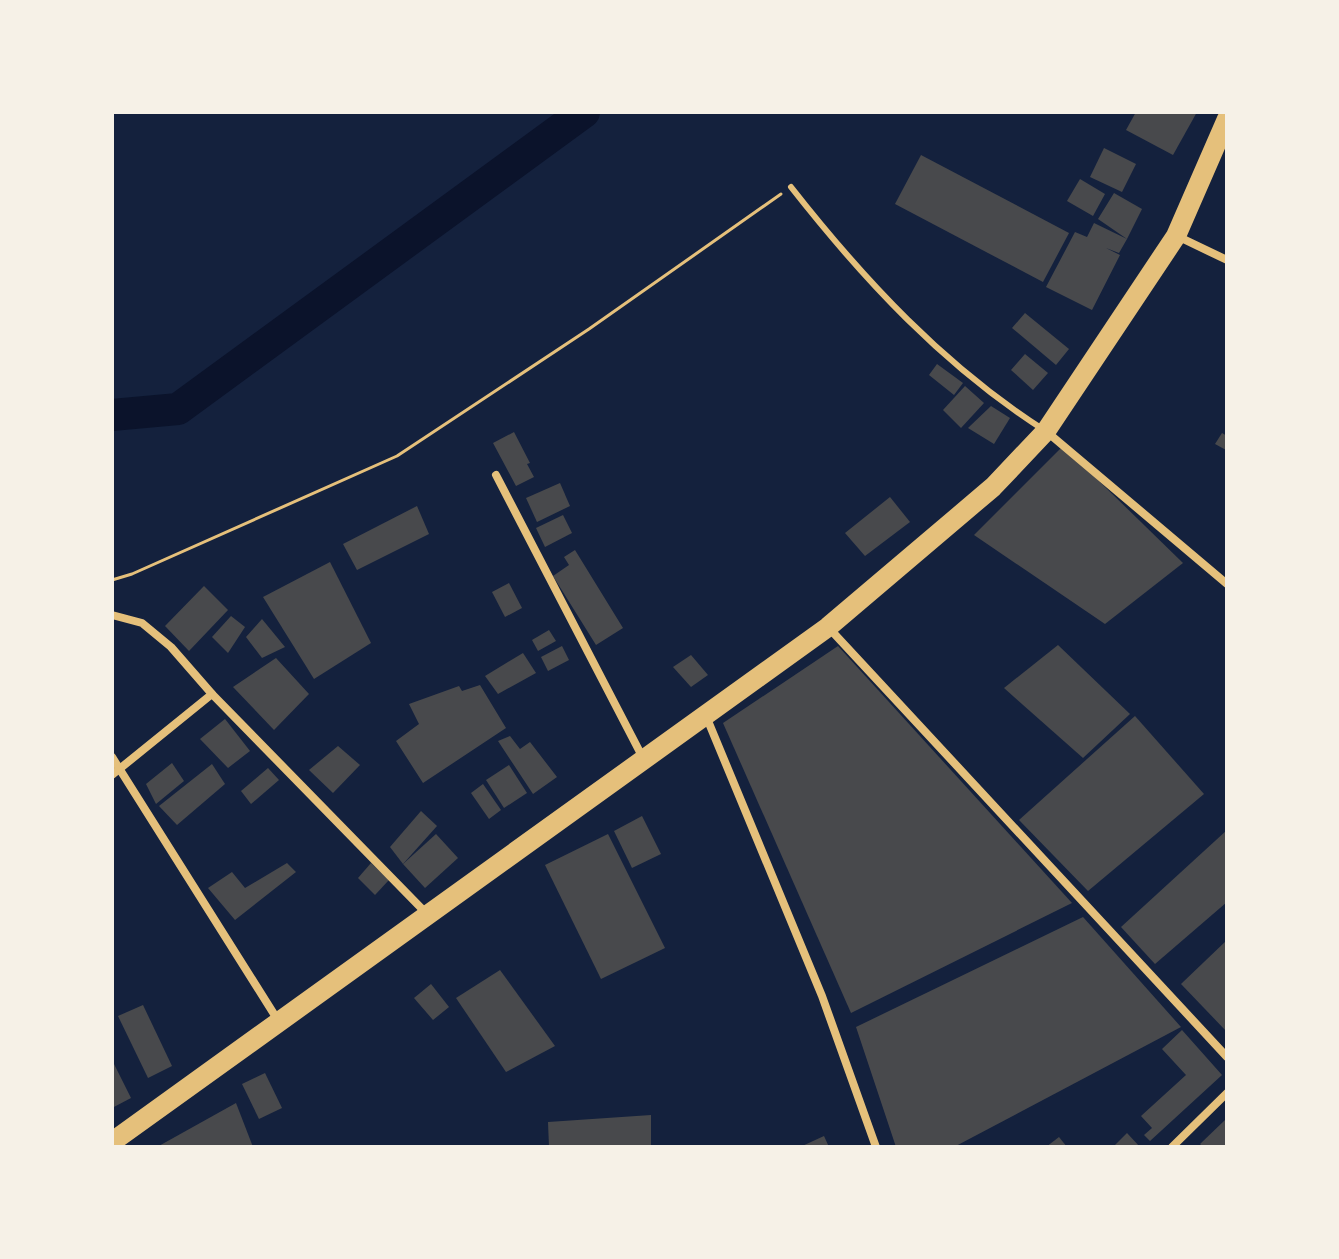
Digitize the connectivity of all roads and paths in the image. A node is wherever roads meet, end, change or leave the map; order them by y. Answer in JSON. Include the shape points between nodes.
{"nodes":[{"id":1,"x":1227,"y":119,"type":"edge"},
{"id":2,"x":791,"y":187,"type":"joint"},
{"id":3,"x":1176,"y":236,"type":"junction"},
{"id":4,"x":1227,"y":260,"type":"edge"},
{"id":5,"x":1046,"y":431,"type":"junction"},
{"id":6,"x":496,"y":475,"type":"dead end"},
{"id":7,"x":112,"y":580,"type":"edge"},
{"id":8,"x":1227,"y":584,"type":"edge"},
{"id":9,"x":112,"y":615,"type":"edge"},
{"id":10,"x":828,"y":627,"type":"junction"},
{"id":11,"x":212,"y":694,"type":"junction"},
{"id":12,"x":706,"y":716,"type":"junction"},
{"id":13,"x":112,"y":757,"type":"edge"},
{"id":14,"x":643,"y":758,"type":"junction"},
{"id":15,"x":121,"y":769,"type":"junction"},
{"id":16,"x":112,"y":775,"type":"edge"},
{"id":17,"x":427,"y":915,"type":"junction"},
{"id":18,"x":280,"y":1023,"type":"junction"},
{"id":19,"x":1227,"y":1057,"type":"edge"},
{"id":20,"x":1227,"y":1093,"type":"edge"},
{"id":21,"x":112,"y":1142,"type":"edge"},
{"id":22,"x":876,"y":1147,"type":"edge"},
{"id":23,"x":1172,"y":1147,"type":"edge"}],
"edges":[{"from":1,"to":3,"type":"highway"},
{"from":2,"to":5,"type":"lane","via":[[872,283],[943,354]]},
{"from":2,"to":7,"type":"path","via":[[397,456]]},
{"from":3,"to":4,"type":"street"},
{"from":3,"to":5,"type":"highway"},
{"from":5,"to":8,"type":"street"},
{"from":5,"to":10,"type":"highway","via":[[993,487]]},
{"from":6,"to":14,"type":"street"},
{"from":9,"to":11,"type":"street","via":[[142,623]]},
{"from":10,"to":12,"type":"highway"},
{"from":10,"to":19,"type":"street"},
{"from":11,"to":15,"type":"street"},
{"from":11,"to":17,"type":"street"},
{"from":12,"to":14,"type":"highway"},
{"from":12,"to":22,"type":"street","via":[[822,996]]},
{"from":13,"to":15,"type":"street"},
{"from":14,"to":17,"type":"highway"},
{"from":15,"to":16,"type":"street"},
{"from":15,"to":18,"type":"street"},
{"from":17,"to":18,"type":"highway"},
{"from":18,"to":21,"type":"highway"},
{"from":20,"to":23,"type":"street"}]}
